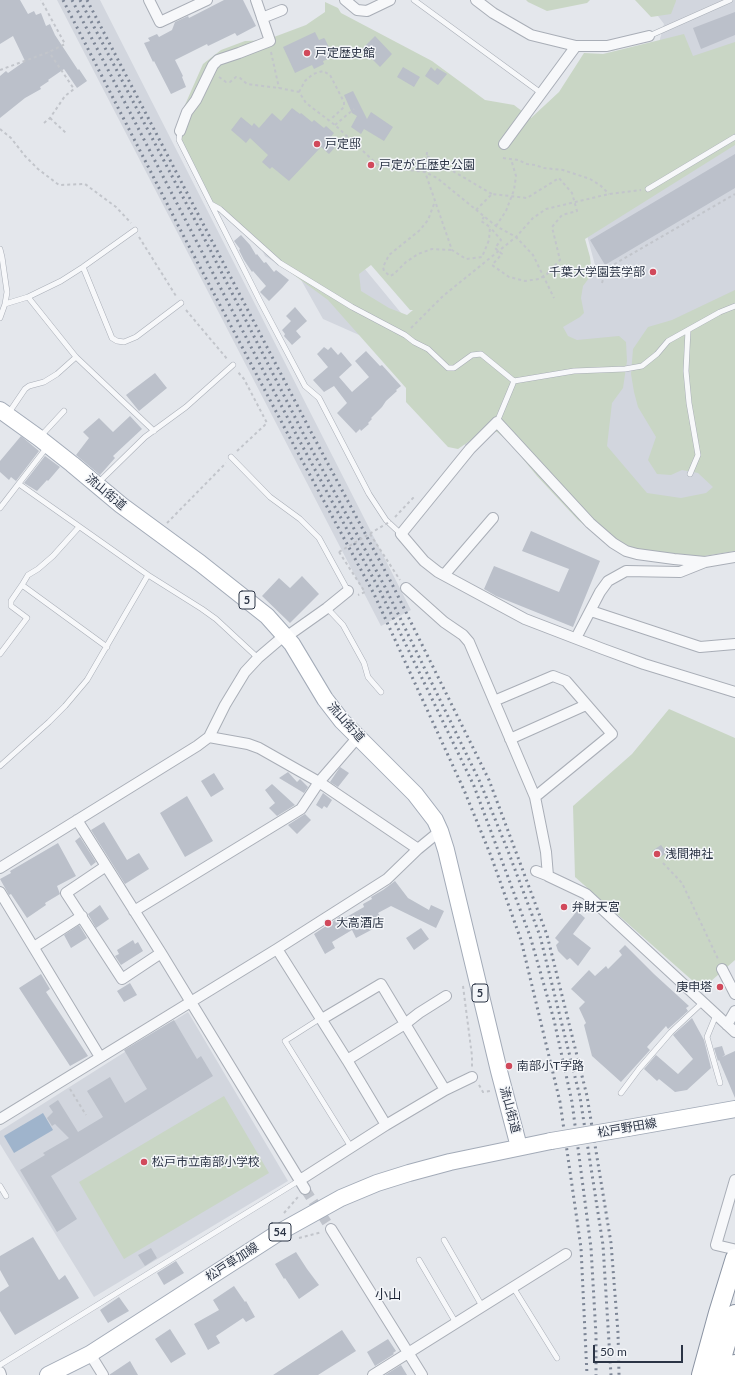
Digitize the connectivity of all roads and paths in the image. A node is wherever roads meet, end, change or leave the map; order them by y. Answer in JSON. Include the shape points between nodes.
{"nodes":[{"id":1,"x":41,"y":0,"type":"edge"},
{"id":2,"x":149,"y":0,"type":"edge"},
{"id":3,"x":207,"y":0,"type":"edge"},
{"id":4,"x":256,"y":0,"type":"edge"},
{"id":5,"x":345,"y":0,"type":"edge"},
{"id":6,"x":390,"y":0,"type":"edge"},
{"id":7,"x":414,"y":0,"type":"edge"},
{"id":8,"x":476,"y":0,"type":"edge"},
{"id":9,"x":730,"y":0,"type":"edge"},
{"id":10,"x":282,"y":10,"type":"dead end"},
{"id":11,"x":262,"y":18,"type":"junction"},
{"id":12,"x":649,"y":36,"type":"joint"},
{"id":13,"x":270,"y":41,"type":"junction"},
{"id":14,"x":576,"y":46,"type":"junction"},
{"id":15,"x":49,"y":52,"type":"junction"},
{"id":16,"x":0,"y":70,"type":"edge"},
{"id":17,"x":211,"y":70,"type":"junction"},
{"id":18,"x":279,"y":88,"type":"junction"},
{"id":19,"x":299,"y":92,"type":"junction"},
{"id":20,"x":541,"y":93,"type":"junction"},
{"id":21,"x":354,"y":108,"type":"dead end"},
{"id":22,"x":50,"y":118,"type":"junction"},
{"id":23,"x":330,"y":120,"type":"junction"},
{"id":24,"x":44,"y":123,"type":"dead end"},
{"id":25,"x":335,"y":125,"type":"junction"},
{"id":26,"x":0,"y":129,"type":"edge"},
{"id":27,"x":180,"y":131,"type":"joint"},
{"id":28,"x":67,"y":134,"type":"dead end"},
{"id":29,"x":735,"y":137,"type":"edge"},
{"id":30,"x":504,"y":144,"type":"dead end"},
{"id":31,"x":427,"y":152,"type":"dead end"},
{"id":32,"x":426,"y":156,"type":"junction"},
{"id":33,"x":503,"y":158,"type":"dead end"},
{"id":34,"x":510,"y":159,"type":"junction"},
{"id":35,"x":424,"y":172,"type":"junction"},
{"id":36,"x":648,"y":189,"type":"joint"},
{"id":37,"x":492,"y":194,"type":"junction"},
{"id":38,"x":609,"y":194,"type":"junction"},
{"id":39,"x":735,"y":194,"type":"edge"},
{"id":40,"x":512,"y":196,"type":"junction"},
{"id":41,"x":574,"y":202,"type":"junction"},
{"id":42,"x":434,"y":203,"type":"junction"},
{"id":43,"x":210,"y":204,"type":"junction"},
{"id":44,"x":476,"y":210,"type":"junction"},
{"id":45,"x":484,"y":217,"type":"junction"},
{"id":46,"x":496,"y":226,"type":"junction"},
{"id":47,"x":490,"y":227,"type":"junction"},
{"id":48,"x":135,"y":230,"type":"junction"},
{"id":49,"x":516,"y":237,"type":"junction"},
{"id":50,"x":0,"y":249,"type":"edge"},
{"id":51,"x":452,"y":250,"type":"junction"},
{"id":52,"x":498,"y":251,"type":"junction"},
{"id":53,"x":83,"y":267,"type":"junction"},
{"id":54,"x":544,"y":276,"type":"junction"},
{"id":55,"x":602,"y":283,"type":"dead end"},
{"id":56,"x":28,"y":298,"type":"junction"},
{"id":57,"x":554,"y":298,"type":"dead end"},
{"id":58,"x":181,"y":303,"type":"junction"},
{"id":59,"x":5,"y":304,"type":"junction"},
{"id":60,"x":735,"y":306,"type":"edge"},
{"id":61,"x":0,"y":318,"type":"edge"},
{"id":62,"x":688,"y":330,"type":"junction"},
{"id":63,"x":405,"y":335,"type":"junction"},
{"id":64,"x":76,"y":357,"type":"junction"},
{"id":65,"x":233,"y":366,"type":"junction"},
{"id":66,"x":514,"y":382,"type":"junction"},
{"id":67,"x":64,"y":411,"type":"dead end"},
{"id":68,"x":4,"y":412,"type":"edge"},
{"id":69,"x":497,"y":422,"type":"junction"},
{"id":70,"x":154,"y":431,"type":"junction"},
{"id":71,"x":44,"y":441,"type":"junction"},
{"id":72,"x":231,"y":457,"type":"junction"},
{"id":73,"x":690,"y":474,"type":"dead end"},
{"id":74,"x":19,"y":484,"type":"junction"},
{"id":75,"x":96,"y":484,"type":"junction"},
{"id":76,"x":0,"y":508,"type":"edge"},
{"id":77,"x":493,"y":518,"type":"dead end"},
{"id":78,"x":391,"y":521,"type":"dead end"},
{"id":79,"x":79,"y":527,"type":"junction"},
{"id":80,"x":158,"y":532,"type":"junction"},
{"id":81,"x":370,"y":534,"type":"junction"},
{"id":82,"x":401,"y":534,"type":"junction"},
{"id":83,"x":339,"y":552,"type":"dead end"},
{"id":84,"x":735,"y":557,"type":"edge"},
{"id":85,"x":705,"y":562,"type":"junction"},
{"id":86,"x":148,"y":575,"type":"junction"},
{"id":87,"x":444,"y":575,"type":"junction"},
{"id":88,"x":22,"y":585,"type":"junction"},
{"id":89,"x":406,"y":588,"type":"joint"},
{"id":90,"x":348,"y":591,"type":"joint"},
{"id":91,"x":327,"y":608,"type":"junction"},
{"id":92,"x":591,"y":611,"type":"junction"},
{"id":93,"x":286,"y":636,"type":"junction"},
{"id":94,"x":576,"y":638,"type":"junction"},
{"id":95,"x":735,"y":644,"type":"edge"},
{"id":96,"x":107,"y":647,"type":"junction"},
{"id":97,"x":0,"y":654,"type":"edge"},
{"id":98,"x":258,"y":658,"type":"junction"},
{"id":99,"x":382,"y":692,"type":"dead end"},
{"id":100,"x":735,"y":692,"type":"edge"},
{"id":101,"x":494,"y":701,"type":"junction"},
{"id":102,"x":586,"y":705,"type":"junction"},
{"id":103,"x":209,"y":737,"type":"junction"},
{"id":104,"x":358,"y":737,"type":"junction"},
{"id":105,"x":510,"y":739,"type":"junction"},
{"id":106,"x":0,"y":766,"type":"edge"},
{"id":107,"x":320,"y":782,"type":"junction"},
{"id":108,"x":535,"y":797,"type":"junction"},
{"id":109,"x":77,"y":820,"type":"junction"},
{"id":110,"x":440,"y":831,"type":"junction"},
{"id":111,"x":418,"y":849,"type":"junction"},
{"id":112,"x":663,"y":863,"type":"dead end"},
{"id":113,"x":106,"y":866,"type":"junction"},
{"id":114,"x":0,"y":868,"type":"edge"},
{"id":115,"x":536,"y":871,"type":"dead end"},
{"id":116,"x":549,"y":876,"type":"junction"},
{"id":117,"x":0,"y":892,"type":"edge"},
{"id":118,"x":134,"y":911,"type":"junction"},
{"id":119,"x":82,"y":916,"type":"junction"},
{"id":120,"x":34,"y":947,"type":"junction"},
{"id":121,"x":277,"y":949,"type":"junction"},
{"id":122,"x":161,"y":954,"type":"junction"},
{"id":123,"x":722,"y":969,"type":"joint"},
{"id":124,"x":463,"y":982,"type":"dead end"},
{"id":125,"x":735,"y":994,"type":"edge"},
{"id":126,"x":446,"y":996,"type":"dead end"},
{"id":127,"x":190,"y":1002,"type":"junction"},
{"id":128,"x":703,"y":1002,"type":"junction"},
{"id":129,"x":735,"y":1011,"type":"edge"},
{"id":130,"x":716,"y":1015,"type":"junction"},
{"id":131,"x":321,"y":1018,"type":"junction"},
{"id":132,"x":405,"y":1024,"type":"junction"},
{"id":133,"x":727,"y":1025,"type":"junction"},
{"id":134,"x":735,"y":1032,"type":"edge"},
{"id":135,"x":100,"y":1057,"type":"junction"},
{"id":136,"x":348,"y":1060,"type":"junction"},
{"id":137,"x":474,"y":1079,"type":"junction"},
{"id":138,"x":64,"y":1080,"type":"junction"},
{"id":139,"x":720,"y":1083,"type":"dead end"},
{"id":140,"x":495,"y":1089,"type":"dead end"},
{"id":141,"x":445,"y":1090,"type":"junction"},
{"id":142,"x":621,"y":1093,"type":"dead end"},
{"id":143,"x":735,"y":1109,"type":"edge"},
{"id":144,"x":86,"y":1115,"type":"dead end"},
{"id":145,"x":0,"y":1120,"type":"edge"},
{"id":146,"x":386,"y":1125,"type":"junction"},
{"id":147,"x":351,"y":1147,"type":"junction"},
{"id":148,"x":519,"y":1147,"type":"junction"},
{"id":149,"x":300,"y":1180,"type":"junction"},
{"id":150,"x":735,"y":1180,"type":"edge"},
{"id":151,"x":0,"y":1186,"type":"edge"},
{"id":152,"x":305,"y":1189,"type":"joint"},
{"id":153,"x":6,"y":1196,"type":"dead end"},
{"id":154,"x":280,"y":1218,"type":"dead end"},
{"id":155,"x":331,"y":1229,"type":"joint"},
{"id":156,"x":294,"y":1240,"type":"dead end"},
{"id":157,"x":444,"y":1240,"type":"dead end"},
{"id":158,"x":734,"y":1253,"type":"edge"},
{"id":159,"x":566,"y":1254,"type":"dead end"},
{"id":160,"x":418,"y":1260,"type":"dead end"},
{"id":161,"x":513,"y":1287,"type":"junction"},
{"id":162,"x":482,"y":1306,"type":"junction"},
{"id":163,"x":735,"y":1314,"type":"edge"},
{"id":164,"x":456,"y":1323,"type":"junction"},
{"id":165,"x":408,"y":1353,"type":"junction"},
{"id":166,"x":90,"y":1354,"type":"junction"},
{"id":167,"x":557,"y":1358,"type":"dead end"},
{"id":168,"x":735,"y":1364,"type":"edge"},
{"id":169,"x":0,"y":1365,"type":"edge"},
{"id":170,"x":0,"y":1372,"type":"edge"},
{"id":171,"x":1,"y":1375,"type":"edge"},
{"id":172,"x":48,"y":1375,"type":"edge"},
{"id":173,"x":103,"y":1375,"type":"edge"},
{"id":174,"x":373,"y":1375,"type":"edge"},
{"id":175,"x":422,"y":1375,"type":"edge"},
{"id":176,"x":701,"y":1375,"type":"edge"},
{"id":177,"x":717,"y":1375,"type":"edge"},
{"id":178,"x":732,"y":1375,"type":"edge"}],
"edges":[{"from":1,"to":15,"type":"path","via":[[65,44]]},
{"from":2,"to":3,"type":"street","via":[[160,22]]},
{"from":4,"to":11,"type":"street"},
{"from":5,"to":6,"type":"street","via":[[357,10],[367,10]]},
{"from":7,"to":20,"type":"lane"},
{"from":8,"to":14,"type":"street","via":[[493,13],[532,35]]},
{"from":9,"to":12,"type":"lane"},
{"from":10,"to":11,"type":"street"},
{"from":11,"to":13,"type":"street"},
{"from":12,"to":14,"type":"street","via":[[607,46]]},
{"from":13,"to":17,"type":"street","via":[[218,60]]},
{"from":13,"to":18,"type":"path"},
{"from":14,"to":20,"type":"street"},
{"from":15,"to":16,"type":"path"},
{"from":15,"to":22,"type":"path","via":[[74,89],[65,96]]},
{"from":17,"to":18,"type":"path","via":[[226,82],[236,77],[247,84]]},
{"from":17,"to":27,"type":"street","via":[[187,112]]},
{"from":18,"to":19,"type":"path"},
{"from":19,"to":23,"type":"path","via":[[304,101]]},
{"from":19,"to":23,"type":"path","via":[[305,81],[313,74],[323,71],[330,75],[344,102],[344,107]]},
{"from":20,"to":30,"type":"street"},
{"from":21,"to":25,"type":"path"},
{"from":22,"to":24,"type":"path"},
{"from":22,"to":28,"type":"path"},
{"from":23,"to":25,"type":"path"},
{"from":25,"to":35,"type":"path","via":[[379,166]]},
{"from":26,"to":48,"type":"path","via":[[38,169],[59,185],[85,184],[116,207],[131,222]]},
{"from":27,"to":43,"type":"lane","via":[[179,140]]},
{"from":29,"to":36,"type":"lane"},
{"from":31,"to":32,"type":"path"},
{"from":32,"to":35,"type":"path"},
{"from":32,"to":37,"type":"path"},
{"from":33,"to":34,"type":"path"},
{"from":34,"to":38,"type":"path","via":[[563,170],[590,179]]},
{"from":34,"to":40,"type":"path","via":[[516,176]]},
{"from":35,"to":42,"type":"path"},
{"from":35,"to":44,"type":"path","via":[[437,178]]},
{"from":36,"to":38,"type":"path"},
{"from":37,"to":40,"type":"path"},
{"from":37,"to":44,"type":"path"},
{"from":38,"to":41,"type":"path"},
{"from":39,"to":55,"type":"path","via":[[606,269]]},
{"from":40,"to":41,"type":"path","via":[[527,198],[559,178],[572,194]]},
{"from":40,"to":46,"type":"path"},
{"from":41,"to":49,"type":"path","via":[[546,209],[533,218]]},
{"from":41,"to":54,"type":"path","via":[[577,211],[562,215],[552,227],[560,260]]},
{"from":42,"to":51,"type":"path"},
{"from":42,"to":51,"type":"path","via":[[428,220],[420,230],[389,255],[383,266],[384,272],[390,276],[418,254],[432,249]]},
{"from":43,"to":63,"type":"lane","via":[[220,209],[280,263],[352,307]]},
{"from":43,"to":82,"type":"lane","via":[[305,386],[319,398],[369,494],[386,520]]},
{"from":44,"to":45,"type":"path"},
{"from":45,"to":46,"type":"path"},
{"from":45,"to":47,"type":"path","via":[[481,221]]},
{"from":46,"to":49,"type":"path"},
{"from":47,"to":51,"type":"path","via":[[489,240],[482,257],[466,259]]},
{"from":47,"to":52,"type":"path","via":[[501,240],[495,248]]},
{"from":48,"to":53,"type":"lane"},
{"from":48,"to":58,"type":"path"},
{"from":49,"to":52,"type":"path"},
{"from":49,"to":54,"type":"path","via":[[533,255]]},
{"from":50,"to":59,"type":"lane","via":[[7,292]]},
{"from":52,"to":54,"type":"path","via":[[502,254],[492,265],[509,276],[525,282]]},
{"from":52,"to":63,"type":"path","via":[[443,296]]},
{"from":53,"to":56,"type":"lane"},
{"from":53,"to":58,"type":"lane","via":[[112,338],[117,341],[124,342],[136,337]]},
{"from":54,"to":57,"type":"path"},
{"from":56,"to":59,"type":"lane"},
{"from":56,"to":64,"type":"lane"},
{"from":58,"to":65,"type":"path"},
{"from":59,"to":61,"type":"lane"},
{"from":60,"to":62,"type":"lane"},
{"from":62,"to":66,"type":"lane","via":[[668,341],[642,366],[574,371]]},
{"from":62,"to":73,"type":"lane","via":[[686,371],[698,455]]},
{"from":63,"to":66,"type":"lane","via":[[428,349],[448,368],[454,368],[472,355],[481,354]]},
{"from":64,"to":68,"type":"lane","via":[[57,374],[25,389]]},
{"from":64,"to":70,"type":"lane"},
{"from":65,"to":70,"type":"lane"},
{"from":65,"to":72,"type":"path","via":[[244,379],[267,423]]},
{"from":66,"to":69,"type":"lane"},
{"from":67,"to":71,"type":"lane"},
{"from":68,"to":71,"type":"main road","name":"流山街道","number":"5"},
{"from":69,"to":82,"type":"street","via":[[470,449]]},
{"from":69,"to":85,"type":"street","via":[[590,523],[613,544],[637,554]]},
{"from":70,"to":75,"type":"lane","via":[[133,447]]},
{"from":71,"to":74,"type":"lane"},
{"from":71,"to":75,"type":"main road","name":"流山街道","number":"5"},
{"from":72,"to":80,"type":"path"},
{"from":72,"to":90,"type":"lane","via":[[270,497],[300,519],[319,538]]},
{"from":74,"to":76,"type":"lane"},
{"from":74,"to":79,"type":"lane"},
{"from":75,"to":80,"type":"main road","name":"流山街道","number":"5","via":[[126,510]]},
{"from":77,"to":87,"type":"street"},
{"from":78,"to":81,"type":"path","bridge":true},
{"from":79,"to":86,"type":"lane"},
{"from":79,"to":88,"type":"lane","via":[[53,556],[38,570],[28,575]]},
{"from":80,"to":93,"type":"main road","name":"流山街道","number":"5","via":[[267,616]]},
{"from":81,"to":83,"type":"path","bridge":true},
{"from":81,"to":89,"type":"path"},
{"from":82,"to":87,"type":"street","via":[[424,561]]},
{"from":84,"to":85,"type":"street"},
{"from":85,"to":92,"type":"street","via":[[680,572],[626,571],[608,581]]},
{"from":86,"to":96,"type":"lane"},
{"from":86,"to":98,"type":"lane","via":[[216,619]]},
{"from":87,"to":94,"type":"street","via":[[525,618]]},
{"from":88,"to":96,"type":"lane"},
{"from":88,"to":97,"type":"lane","via":[[11,601],[11,606],[27,618]]},
{"from":89,"to":101,"type":"street","via":[[436,618],[463,635],[469,642]]},
{"from":90,"to":91,"type":"street"},
{"from":91,"to":93,"type":"street"},
{"from":91,"to":99,"type":"lane","via":[[343,625],[364,663],[368,677]]},
{"from":92,"to":94,"type":"street"},
{"from":92,"to":95,"type":"street","via":[[700,648]]},
{"from":93,"to":98,"type":"street"},
{"from":93,"to":104,"type":"main road","name":"流山街道","number":"5","via":[[333,710]]},
{"from":94,"to":100,"type":"street","via":[[644,664]]},
{"from":96,"to":106,"type":"lane","via":[[87,680],[65,706]]},
{"from":98,"to":103,"type":"street","via":[[245,672]]},
{"from":101,"to":102,"type":"street","via":[[553,676],[566,681]]},
{"from":101,"to":105,"type":"street"},
{"from":102,"to":105,"type":"street"},
{"from":102,"to":108,"type":"street","via":[[612,734]]},
{"from":103,"to":107,"type":"street","via":[[259,748]]},
{"from":103,"to":109,"type":"street"},
{"from":104,"to":107,"type":"street"},
{"from":104,"to":110,"type":"main road","name":"流山街道","number":"5","via":[[415,794],[435,820]]},
{"from":105,"to":108,"type":"street"},
{"from":107,"to":111,"type":"street"},
{"from":107,"to":118,"type":"street","via":[[301,809]]},
{"from":108,"to":116,"type":"street"},
{"from":109,"to":113,"type":"street"},
{"from":109,"to":114,"type":"street"},
{"from":110,"to":111,"type":"street"},
{"from":110,"to":148,"type":"main road","name":"流山街道","number":"5"},
{"from":111,"to":121,"type":"street","via":[[387,879]]},
{"from":112,"to":123,"type":"path","via":[[682,883]]},
{"from":113,"to":118,"type":"street"},
{"from":113,"to":119,"type":"street","via":[[66,893]]},
{"from":115,"to":116,"type":"street"},
{"from":116,"to":128,"type":"street","via":[[586,894]]},
{"from":117,"to":120,"type":"street"},
{"from":118,"to":122,"type":"street"},
{"from":119,"to":120,"type":"street"},
{"from":119,"to":122,"type":"street","via":[[122,980]]},
{"from":120,"to":135,"type":"street"},
{"from":121,"to":127,"type":"street"},
{"from":121,"to":131,"type":"street"},
{"from":122,"to":127,"type":"street"},
{"from":123,"to":125,"type":"street"},
{"from":124,"to":137,"type":"path"},
{"from":126,"to":132,"type":"street"},
{"from":127,"to":135,"type":"street"},
{"from":127,"to":149,"type":"street"},
{"from":128,"to":130,"type":"street"},
{"from":128,"to":142,"type":"lane","via":[[671,1032]]},
{"from":129,"to":133,"type":"street"},
{"from":130,"to":133,"type":"street"},
{"from":130,"to":139,"type":"lane","via":[[707,1037]]},
{"from":131,"to":132,"type":"street","via":[[381,984]]},
{"from":131,"to":136,"type":"street"},
{"from":131,"to":147,"type":"lane","via":[[286,1041]]},
{"from":132,"to":136,"type":"street"},
{"from":132,"to":141,"type":"street"},
{"from":133,"to":134,"type":"street"},
{"from":135,"to":138,"type":"street"},
{"from":136,"to":146,"type":"street"},
{"from":137,"to":140,"type":"path","via":[[483,1092]]},
{"from":137,"to":141,"type":"street"},
{"from":138,"to":144,"type":"path"},
{"from":138,"to":145,"type":"street"},
{"from":141,"to":146,"type":"street"},
{"from":143,"to":148,"type":"main road","name":"松戸野田線","bridge":true},
{"from":146,"to":147,"type":"street"},
{"from":147,"to":149,"type":"street"},
{"from":148,"to":166,"type":"main road","name":"松戸草加線","number":"54","via":[[409,1173],[341,1198],[278,1233]]},
{"from":149,"to":152,"type":"street"},
{"from":149,"to":169,"type":"lane"},
{"from":150,"to":158,"type":"street","via":[[716,1245]]},
{"from":151,"to":153,"type":"lane"},
{"from":152,"to":154,"type":"path"},
{"from":155,"to":156,"type":"path"},
{"from":155,"to":165,"type":"street"},
{"from":157,"to":162,"type":"lane"},
{"from":158,"to":176,"type":"highway"},
{"from":159,"to":161,"type":"street"},
{"from":160,"to":164,"type":"lane"},
{"from":161,"to":162,"type":"street"},
{"from":161,"to":167,"type":"lane"},
{"from":162,"to":164,"type":"street"},
{"from":163,"to":177,"type":"highway"},
{"from":164,"to":165,"type":"street"},
{"from":165,"to":174,"type":"street"},
{"from":165,"to":175,"type":"street"},
{"from":166,"to":172,"type":"main road","name":"松戸草加線","number":"54"},
{"from":166,"to":173,"type":"street"},
{"from":168,"to":178,"type":"highway"},
{"from":170,"to":171,"type":"street"}]}
